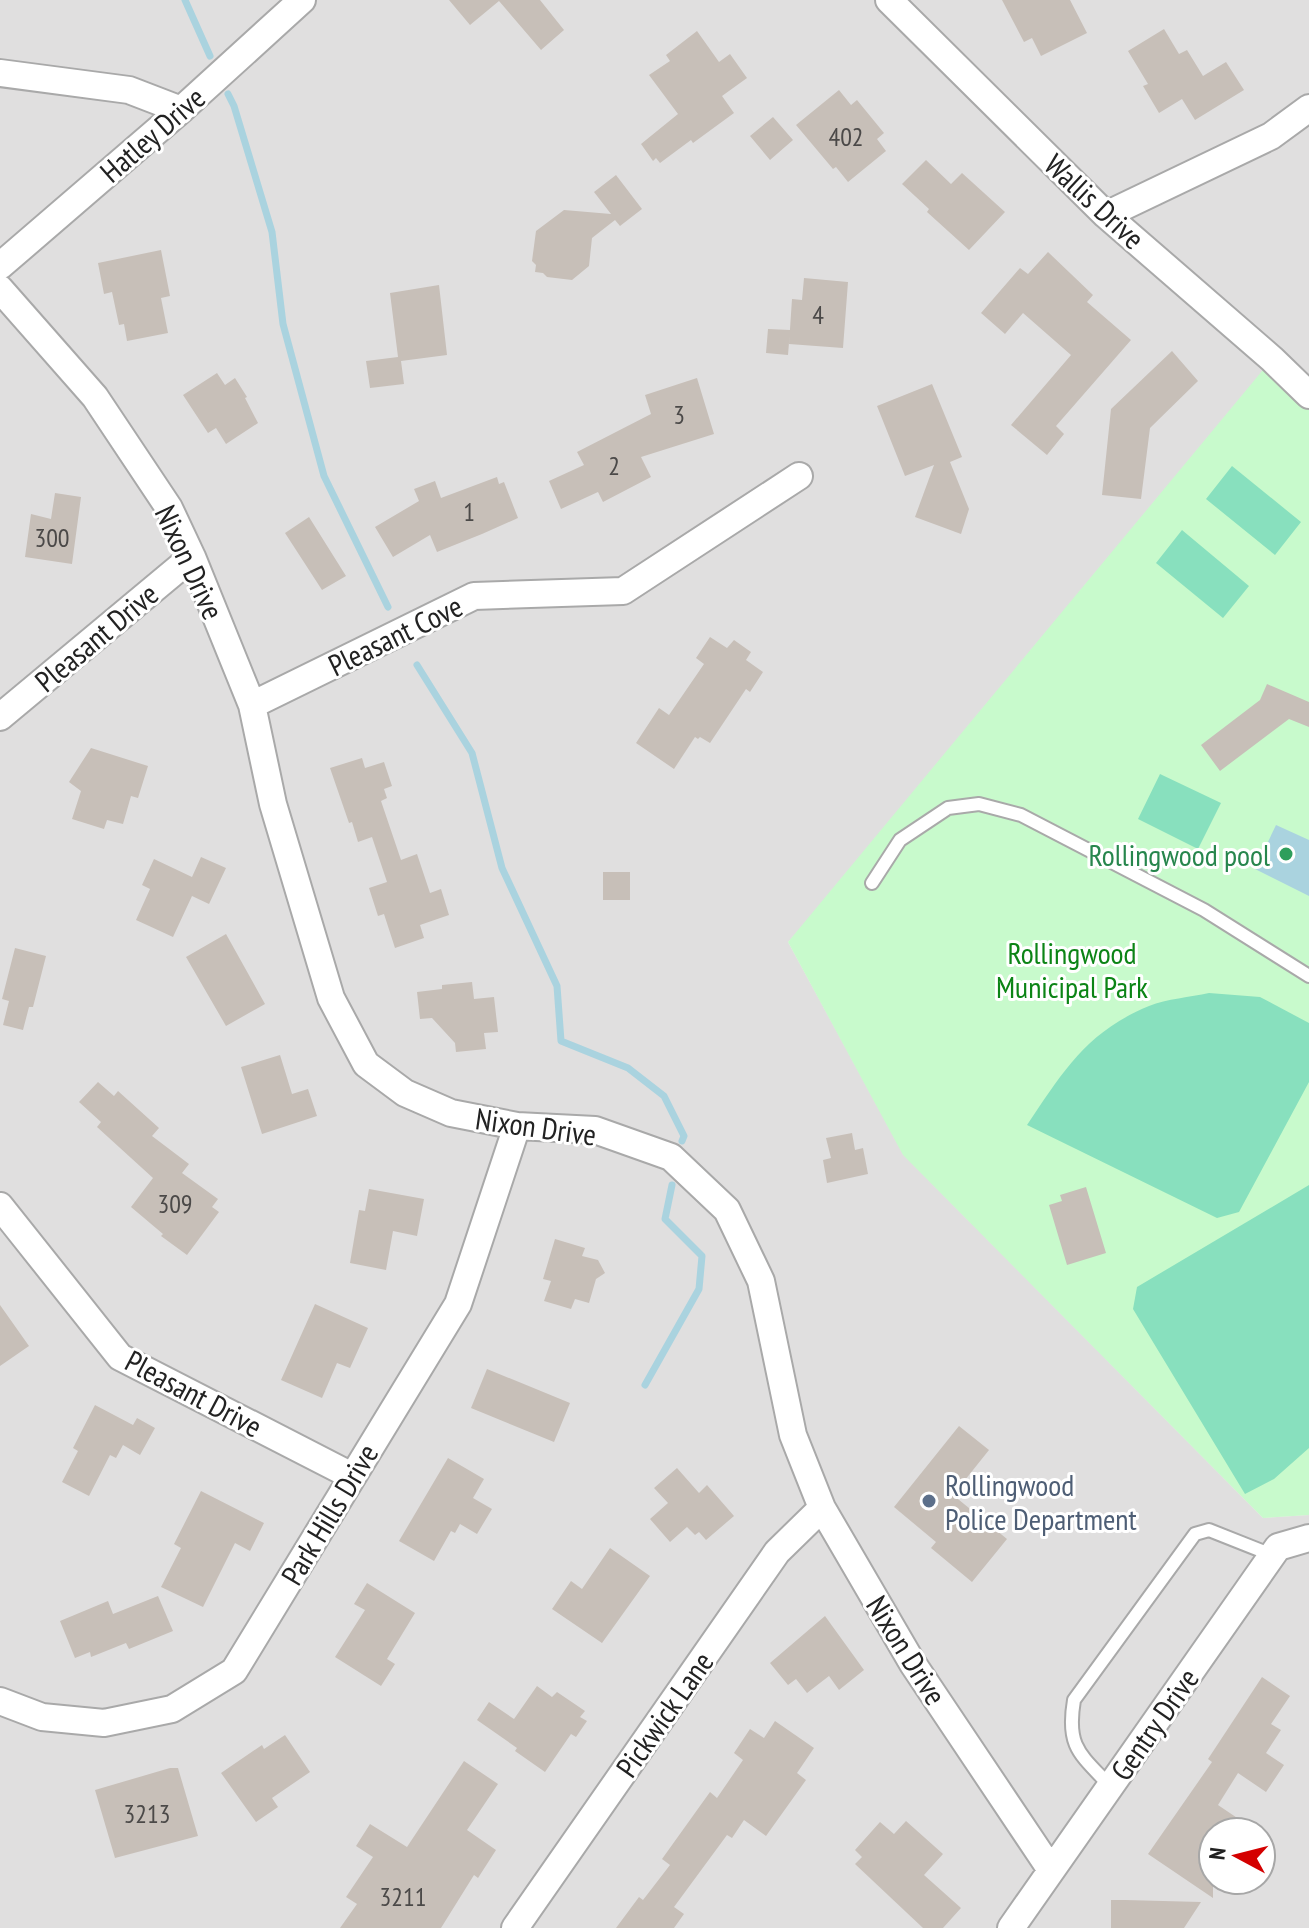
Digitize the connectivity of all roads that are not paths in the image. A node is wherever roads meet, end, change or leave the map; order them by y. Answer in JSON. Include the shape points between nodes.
{"nodes":[{"id":1,"x":302,"y":0,"type":"edge"},
{"id":2,"x":893,"y":1,"type":"edge"},
{"id":3,"x":0,"y":73,"type":"edge"},
{"id":4,"x":1309,"y":108,"type":"edge"},
{"id":5,"x":181,"y":110,"type":"junction"},
{"id":6,"x":1106,"y":215,"type":"junction"},
{"id":7,"x":0,"y":266,"type":"edge"},
{"id":8,"x":0,"y":289,"type":"edge"},
{"id":9,"x":1309,"y":395,"type":"edge"},
{"id":10,"x":799,"y":476,"type":"dead end"},
{"id":11,"x":192,"y":557,"type":"junction"},
{"id":12,"x":252,"y":705,"type":"junction"},
{"id":13,"x":0,"y":717,"type":"edge"},
{"id":14,"x":872,"y":883,"type":"dead end"},
{"id":15,"x":1309,"y":976,"type":"edge"},
{"id":16,"x":517,"y":1126,"type":"junction"},
{"id":17,"x":0,"y":1206,"type":"edge"},
{"id":18,"x":352,"y":1476,"type":"junction"},
{"id":19,"x":822,"y":1508,"type":"junction"},
{"id":20,"x":1309,"y":1538,"type":"edge"},
{"id":21,"x":1272,"y":1555,"type":"junction"},
{"id":22,"x":0,"y":1701,"type":"edge"},
{"id":23,"x":1110,"y":1786,"type":"junction"},
{"id":24,"x":1051,"y":1870,"type":"junction"},
{"id":25,"x":515,"y":1928,"type":"edge"},
{"id":26,"x":1011,"y":1928,"type":"edge"}],
"edges":[{"from":1,"to":5,"type":"street","name":"Hatley Drive"},
{"from":2,"to":6,"type":"street","name":"Wallis Drive"},
{"from":3,"to":5,"type":"street","via":[[129,90]]},
{"from":4,"to":6,"type":"street","via":[[1271,136]]},
{"from":5,"to":7,"type":"street","name":"Hatley Drive"},
{"from":6,"to":9,"type":"street","name":"Wallis Drive"},
{"from":8,"to":11,"type":"street","name":"Nixon Drive","via":[[95,397],[169,508]]},
{"from":10,"to":12,"type":"street","name":"Pleasant Cove","via":[[623,591],[474,596]]},
{"from":11,"to":12,"type":"street","name":"Nixon Drive"},
{"from":11,"to":13,"type":"street","name":"Pleasant Drive"},
{"from":12,"to":16,"type":"street","name":"Nixon Drive","via":[[273,804],[331,998],[366,1064],[405,1093],[451,1113]]},
{"from":14,"to":15,"type":"lane","via":[[900,840],[948,808],[979,804],[1021,815],[1204,910]]},
{"from":16,"to":18,"type":"street","name":"Park Hills Drive","via":[[458,1304]]},
{"from":16,"to":19,"type":"street","name":"Nixon Drive","via":[[595,1130],[671,1157],[727,1210],[761,1281],[793,1435]]},
{"from":17,"to":18,"type":"street","name":"Pleasant Drive","via":[[120,1357]]},
{"from":18,"to":22,"type":"street","name":"Park Hills Drive","via":[[234,1671],[172,1709],[104,1723],[42,1717]]},
{"from":19,"to":24,"type":"street","name":"Nixon Drive","via":[[913,1664]]},
{"from":19,"to":25,"type":"street","name":"Pickwick Lane","via":[[777,1552]]},
{"from":20,"to":21,"type":"street","name":"Gentry Drive","via":[[1278,1547]]},
{"from":21,"to":23,"type":"street","name":"Gentry Drive"},
{"from":21,"to":23,"type":"lane","via":[[1209,1530],[1195,1534],[1074,1700],[1070,1723],[1076,1750]]},
{"from":23,"to":24,"type":"street","name":"Gentry Drive"},
{"from":24,"to":26,"type":"street","name":"Gentry Drive"}]}
